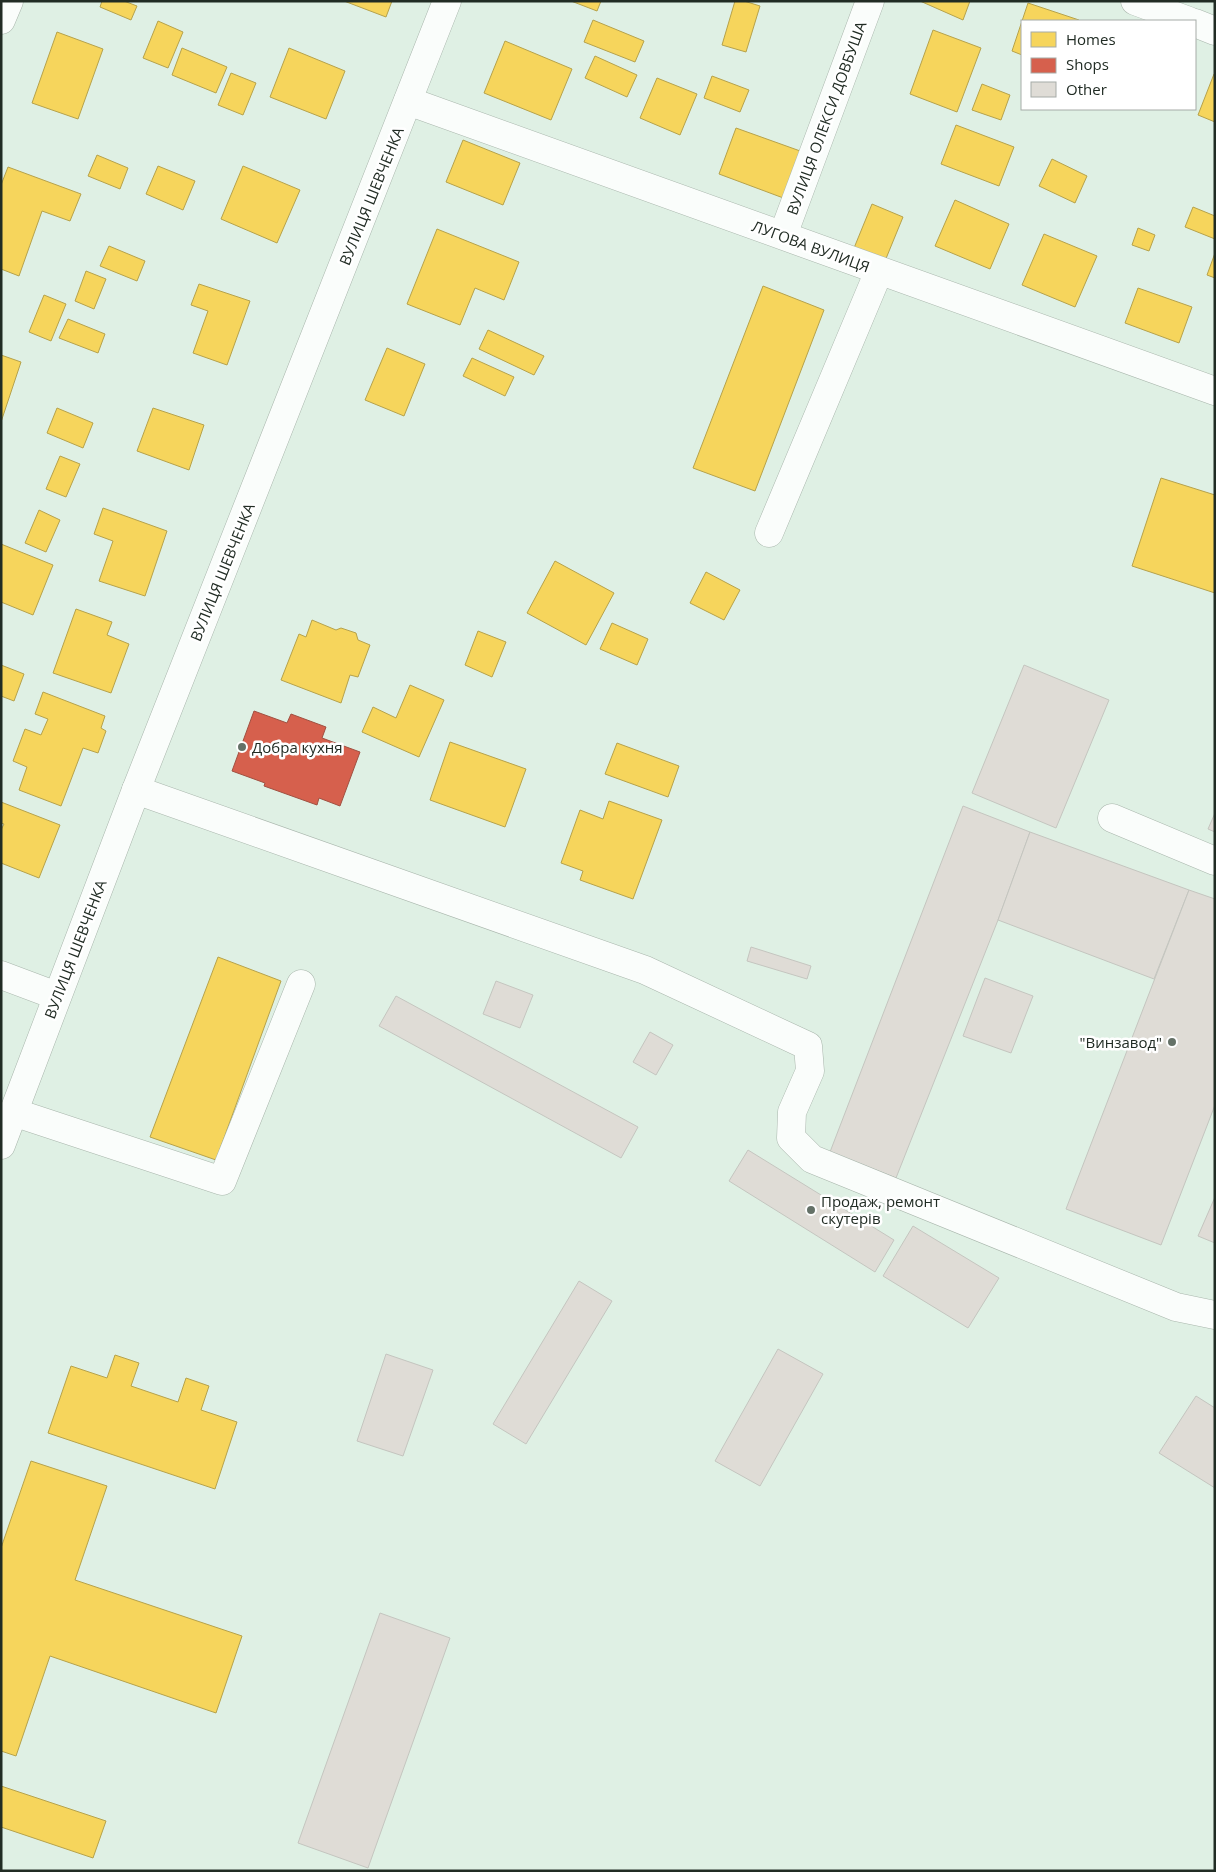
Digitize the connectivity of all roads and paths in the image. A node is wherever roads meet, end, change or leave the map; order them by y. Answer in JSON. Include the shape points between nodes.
{"nodes":[{"id":1,"x":9,"y":1,"type":"edge"},
{"id":2,"x":448,"y":1,"type":"edge"},
{"id":3,"x":870,"y":1,"type":"edge"},
{"id":4,"x":1135,"y":1,"type":"edge"},
{"id":5,"x":1,"y":20,"type":"edge"},
{"id":6,"x":1186,"y":20,"type":"edge"},
{"id":7,"x":1196,"y":23,"type":"edge"},
{"id":8,"x":1215,"y":31,"type":"edge"},
{"id":9,"x":408,"y":101,"type":"junction"},
{"id":10,"x":783,"y":235,"type":"junction"},
{"id":11,"x":879,"y":271,"type":"junction"},
{"id":12,"x":1215,"y":391,"type":"edge"},
{"id":13,"x":769,"y":533,"type":"dead end"},
{"id":14,"x":136,"y":790,"type":"junction"},
{"id":15,"x":1112,"y":818,"type":"dead end"},
{"id":16,"x":1215,"y":861,"type":"edge"},
{"id":17,"x":1,"y":975,"type":"edge"},
{"id":18,"x":301,"y":984,"type":"dead end"},
{"id":19,"x":57,"y":996,"type":"junction"},
{"id":20,"x":13,"y":1112,"type":"junction"},
{"id":21,"x":1,"y":1145,"type":"edge"},
{"id":22,"x":1215,"y":1315,"type":"edge"}],
"edges":[{"from":1,"to":5,"type":"street"},
{"from":2,"to":9,"type":"street","name":"ВУЛИЦЯ ШЕВЧЕНКА"},
{"from":3,"to":10,"type":"street","name":"ВУЛИЦЯ ОЛЕКСИ ДОВБУША"},
{"from":4,"to":6,"type":"street"},
{"from":7,"to":8,"type":"street"},
{"from":9,"to":10,"type":"street","name":"ЛУГОВА ВУЛИЦЯ"},
{"from":9,"to":14,"type":"street","name":"ВУЛИЦЯ ШЕВЧЕНКА"},
{"from":10,"to":11,"type":"street","name":"ЛУГОВА ВУЛИЦЯ"},
{"from":11,"to":12,"type":"street","name":"ЛУГОВА ВУЛИЦЯ"},
{"from":11,"to":13,"type":"street"},
{"from":14,"to":19,"type":"street","name":"ВУЛИЦЯ ШЕВЧЕНКА"},
{"from":14,"to":22,"type":"street","via":[[645,970],[808,1046],[810,1070],[792,1112],[791,1138],[812,1159],[1176,1307]]},
{"from":15,"to":16,"type":"street"},
{"from":17,"to":19,"type":"street"},
{"from":18,"to":20,"type":"street","via":[[222,1180]]},
{"from":19,"to":20,"type":"street","name":"ВУЛИЦЯ ШЕВЧЕНКА"},
{"from":20,"to":21,"type":"street","name":"ВУЛИЦЯ ШЕВЧЕНКА"}]}
